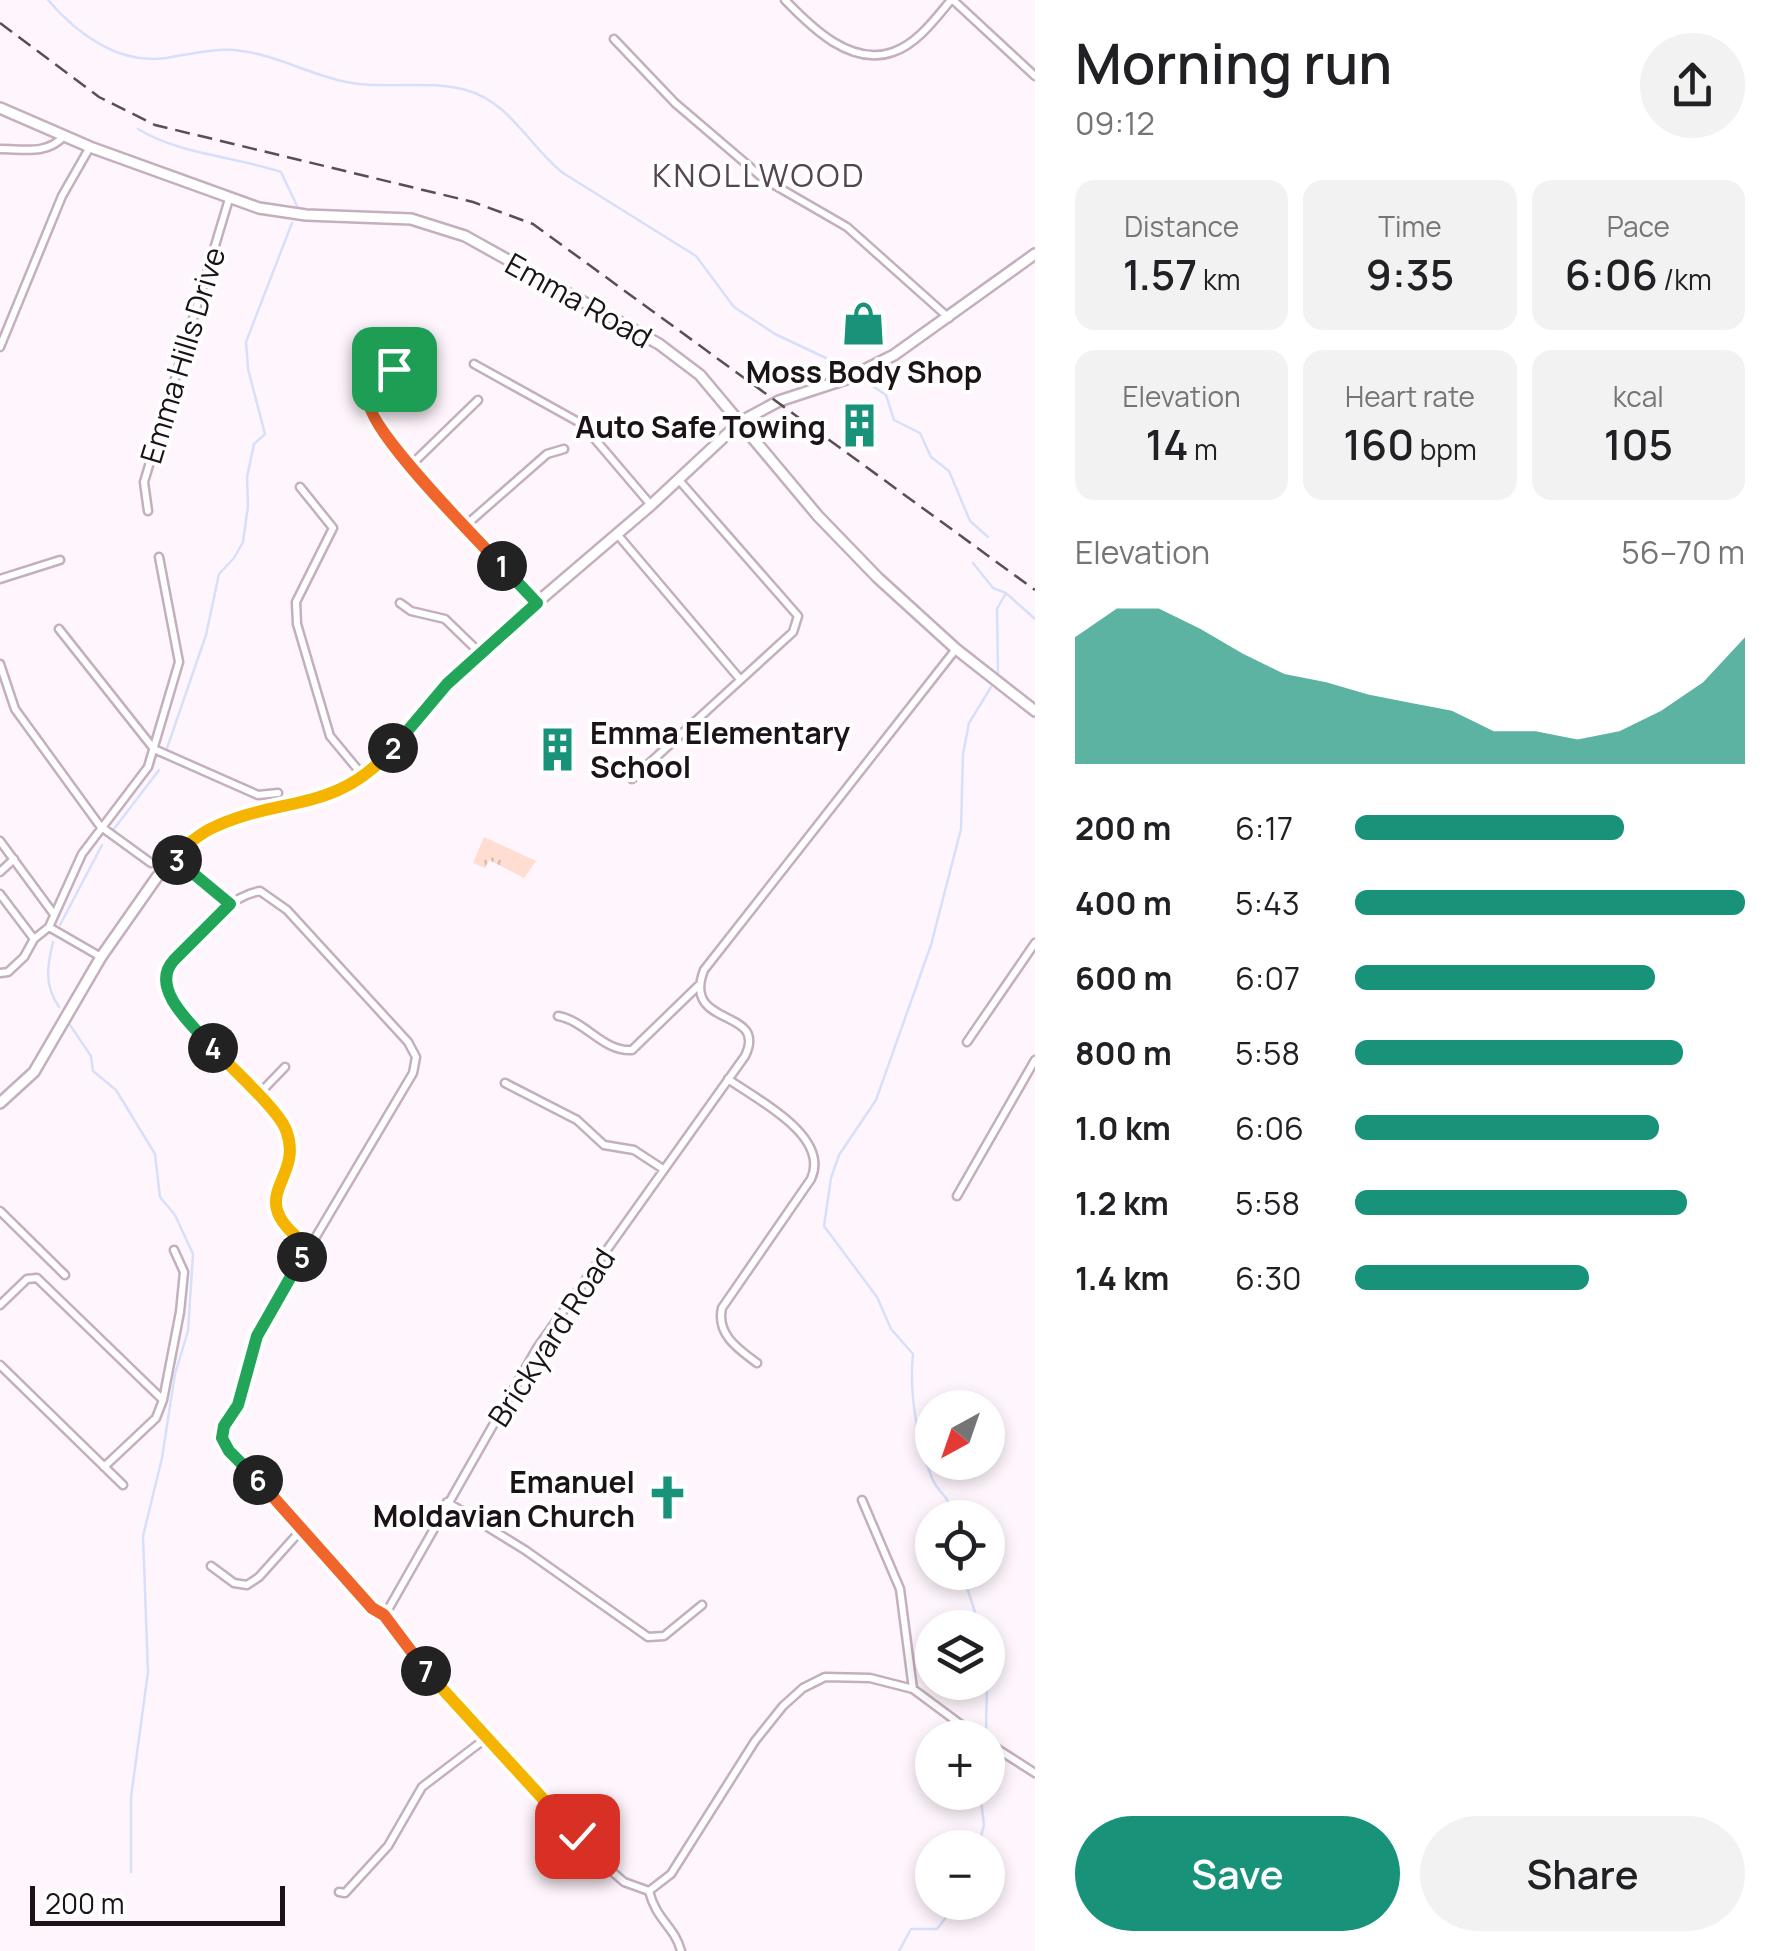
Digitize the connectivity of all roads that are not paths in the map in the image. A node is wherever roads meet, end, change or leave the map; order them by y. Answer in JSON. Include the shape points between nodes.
{"nodes":[{"id":1,"x":785,"y":0,"type":"edge"},
{"id":2,"x":952,"y":0,"type":"edge"},
{"id":3,"x":614,"y":39,"type":"dead end"},
{"id":4,"x":1035,"y":76,"type":"edge"},
{"id":5,"x":0,"y":108,"type":"edge"},
{"id":6,"x":64,"y":136,"type":"junction"},
{"id":7,"x":90,"y":147,"type":"junction"},
{"id":8,"x":0,"y":149,"type":"edge"},
{"id":9,"x":228,"y":199,"type":"junction"},
{"id":10,"x":1035,"y":254,"type":"edge"},
{"id":11,"x":950,"y":318,"type":"junction"},
{"id":12,"x":0,"y":348,"type":"edge"},
{"id":13,"x":415,"y":348,"type":"dead end"},
{"id":14,"x":474,"y":364,"type":"dead end"},
{"id":15,"x":478,"y":400,"type":"dead end"},
{"id":16,"x":740,"y":422,"type":"junction"},
{"id":17,"x":564,"y":449,"type":"dead end"},
{"id":18,"x":410,"y":466,"type":"junction"},
{"id":19,"x":678,"y":479,"type":"junction"},
{"id":20,"x":300,"y":486,"type":"dead end"},
{"id":21,"x":651,"y":505,"type":"junction"},
{"id":22,"x":148,"y":511,"type":"dead end"},
{"id":23,"x":466,"y":525,"type":"junction"},
{"id":24,"x":617,"y":534,"type":"junction"},
{"id":25,"x":159,"y":557,"type":"dead end"},
{"id":26,"x":60,"y":560,"type":"dead end"},
{"id":27,"x":0,"y":578,"type":"edge"},
{"id":28,"x":537,"y":603,"type":"junction"},
{"id":29,"x":400,"y":604,"type":"dead end"},
{"id":30,"x":59,"y":629,"type":"dead end"},
{"id":31,"x":956,"y":648,"type":"junction"},
{"id":32,"x":480,"y":652,"type":"junction"},
{"id":33,"x":0,"y":664,"type":"edge"},
{"id":34,"x":739,"y":678,"type":"junction"},
{"id":35,"x":1035,"y":710,"type":"edge"},
{"id":36,"x":154,"y":749,"type":"junction"},
{"id":37,"x":364,"y":777,"type":"junction"},
{"id":38,"x":632,"y":779,"type":"dead end"},
{"id":39,"x":278,"y":793,"type":"dead end"},
{"id":40,"x":100,"y":826,"type":"junction"},
{"id":41,"x":0,"y":841,"type":"edge"},
{"id":42,"x":173,"y":857,"type":"junction"},
{"id":43,"x":14,"y":859,"type":"junction"},
{"id":44,"x":151,"y":863,"type":"dead end"},
{"id":45,"x":0,"y":872,"type":"edge"},
{"id":46,"x":0,"y":894,"type":"edge"},
{"id":47,"x":230,"y":904,"type":"junction"},
{"id":48,"x":53,"y":912,"type":"junction"},
{"id":49,"x":49,"y":927,"type":"junction"},
{"id":50,"x":34,"y":938,"type":"junction"},
{"id":51,"x":1035,"y":943,"type":"edge"},
{"id":52,"x":101,"y":957,"type":"junction"},
{"id":53,"x":0,"y":973,"type":"edge"},
{"id":54,"x":698,"y":986,"type":"junction"},
{"id":55,"x":558,"y":1016,"type":"dead end"},
{"id":56,"x":967,"y":1042,"type":"dead end"},
{"id":57,"x":1035,"y":1060,"type":"edge"},
{"id":58,"x":284,"y":1066,"type":"dead end"},
{"id":59,"x":728,"y":1080,"type":"junction"},
{"id":60,"x":505,"y":1082,"type":"dead end"},
{"id":61,"x":258,"y":1096,"type":"junction"},
{"id":62,"x":0,"y":1102,"type":"edge"},
{"id":63,"x":663,"y":1169,"type":"junction"},
{"id":64,"x":957,"y":1196,"type":"dead end"},
{"id":65,"x":0,"y":1210,"type":"edge"},
{"id":66,"x":308,"y":1246,"type":"junction"},
{"id":67,"x":174,"y":1250,"type":"dead end"},
{"id":68,"x":65,"y":1275,"type":"dead end"},
{"id":69,"x":0,"y":1306,"type":"edge"},
{"id":70,"x":757,"y":1363,"type":"dead end"},
{"id":71,"x":0,"y":1365,"type":"edge"},
{"id":72,"x":163,"y":1400,"type":"junction"},
{"id":73,"x":104,"y":1467,"type":"junction"},
{"id":74,"x":123,"y":1486,"type":"dead end"},
{"id":75,"x":862,"y":1500,"type":"dead end"},
{"id":76,"x":447,"y":1502,"type":"junction"},
{"id":77,"x":302,"y":1529,"type":"junction"},
{"id":78,"x":211,"y":1566,"type":"dead end"},
{"id":79,"x":702,"y":1605,"type":"dead end"},
{"id":80,"x":384,"y":1615,"type":"junction"},
{"id":81,"x":912,"y":1689,"type":"junction"},
{"id":82,"x":955,"y":1720,"type":"edge"},
{"id":83,"x":486,"y":1739,"type":"junction"},
{"id":84,"x":1005,"y":1753,"type":"edge"},
{"id":85,"x":1035,"y":1772,"type":"edge"},
{"id":86,"x":649,"y":1891,"type":"junction"},
{"id":87,"x":338,"y":1892,"type":"dead end"},
{"id":88,"x":681,"y":1951,"type":"edge"}],
"edges":[{"from":1,"to":2,"type":"street","via":[[817,34],[869,55],[893,52],[921,34]]},
{"from":2,"to":4,"type":"street"},
{"from":3,"to":11,"type":"street","via":[[675,103],[764,179],[847,228]]},
{"from":5,"to":6,"type":"street","name":"Emma Road"},
{"from":6,"to":7,"type":"street","name":"Emma Road"},
{"from":6,"to":8,"type":"street","via":[[45,150]]},
{"from":7,"to":9,"type":"street","name":"Emma Road"},
{"from":7,"to":12,"type":"street","via":[[62,196]]},
{"from":9,"to":16,"type":"street","name":"Emma Road","via":[[306,216],[412,219],[465,236],[659,344],[700,375]]},
{"from":9,"to":22,"type":"street","name":"Emma Hills Drive","via":[[144,482]]},
{"from":10,"to":11,"type":"street"},
{"from":11,"to":16,"type":"street","via":[[879,363]]},
{"from":13,"to":18,"type":"street","via":[[368,401]]},
{"from":14,"to":21,"type":"street","via":[[582,424]]},
{"from":15,"to":18,"type":"street"},
{"from":16,"to":19,"type":"street"},
{"from":16,"to":31,"type":"street","name":"Emma Road","via":[[818,516]]},
{"from":17,"to":23,"type":"street","via":[[547,454]]},
{"from":18,"to":23,"type":"street"},
{"from":19,"to":21,"type":"street"},
{"from":19,"to":34,"type":"street","via":[[798,616],[793,632]]},
{"from":20,"to":37,"type":"street","via":[[333,529],[296,602],[297,624],[330,736]]},
{"from":21,"to":24,"type":"street"},
{"from":23,"to":28,"type":"street"},
{"from":24,"to":28,"type":"street"},
{"from":24,"to":34,"type":"street"},
{"from":25,"to":36,"type":"street","via":[[179,662]]},
{"from":26,"to":27,"type":"street"},
{"from":28,"to":32,"type":"street"},
{"from":29,"to":32,"type":"street","via":[[445,619]]},
{"from":30,"to":36,"type":"street"},
{"from":31,"to":35,"type":"street","name":"Emma Road"},
{"from":31,"to":54,"type":"street"},
{"from":32,"to":37,"type":"street"},
{"from":33,"to":40,"type":"street","via":[[14,709]]},
{"from":34,"to":38,"type":"street"},
{"from":36,"to":39,"type":"street","via":[[258,795]]},
{"from":36,"to":40,"type":"street"},
{"from":37,"to":42,"type":"street","via":[[333,794],[209,830]]},
{"from":40,"to":44,"type":"street"},
{"from":40,"to":48,"type":"street"},
{"from":41,"to":43,"type":"street"},
{"from":42,"to":47,"type":"street"},
{"from":42,"to":52,"type":"street"},
{"from":43,"to":45,"type":"street"},
{"from":43,"to":48,"type":"street"},
{"from":46,"to":50,"type":"street"},
{"from":47,"to":61,"type":"street","via":[[163,978],[196,1030]]},
{"from":47,"to":66,"type":"street","via":[[260,891],[287,910],[416,1057],[413,1073]]},
{"from":48,"to":49,"type":"street"},
{"from":49,"to":50,"type":"street"},
{"from":49,"to":52,"type":"street"},
{"from":50,"to":53,"type":"street","via":[[24,957]]},
{"from":51,"to":56,"type":"street"},
{"from":52,"to":62,"type":"street","via":[[44,1057]]},
{"from":54,"to":55,"type":"street","via":[[632,1050],[616,1049]]},
{"from":54,"to":59,"type":"street","name":"Brickyard Road","via":[[705,1005],[740,1024],[749,1040]]},
{"from":57,"to":64,"type":"street"},
{"from":58,"to":61,"type":"street"},
{"from":59,"to":63,"type":"street","name":"Brickyard Road"},
{"from":59,"to":70,"type":"street","via":[[796,1126],[816,1164],[722,1308],[726,1336]]},
{"from":60,"to":63,"type":"street","via":[[577,1120],[604,1145],[634,1150]]},
{"from":61,"to":66,"type":"street","via":[[285,1125],[291,1149],[275,1199],[278,1218]]},
{"from":63,"to":76,"type":"street","name":"Brickyard Road","via":[[538,1348]]},
{"from":65,"to":68,"type":"street"},
{"from":66,"to":77,"type":"street","via":[[257,1336],[222,1438]]},
{"from":67,"to":72,"type":"street","via":[[184,1272]]},
{"from":69,"to":72,"type":"street","via":[[27,1279],[37,1278]]},
{"from":71,"to":73,"type":"street"},
{"from":72,"to":73,"type":"street","via":[[156,1418]]},
{"from":73,"to":74,"type":"street"},
{"from":75,"to":81,"type":"street","via":[[900,1589]]},
{"from":76,"to":79,"type":"street","via":[[648,1637],[664,1636]]},
{"from":76,"to":80,"type":"street","name":"Brickyard Road"},
{"from":77,"to":78,"type":"street","via":[[247,1585]]},
{"from":77,"to":80,"type":"street"},
{"from":80,"to":83,"type":"street"},
{"from":81,"to":82,"type":"street"},
{"from":81,"to":86,"type":"street","via":[[870,1678],[825,1677],[803,1688],[755,1741],[671,1874]]},
{"from":83,"to":86,"type":"street","via":[[607,1867]]},
{"from":83,"to":87,"type":"street","via":[[422,1787],[388,1846],[346,1893]]},
{"from":84,"to":85,"type":"street"},
{"from":86,"to":88,"type":"street"}]}
